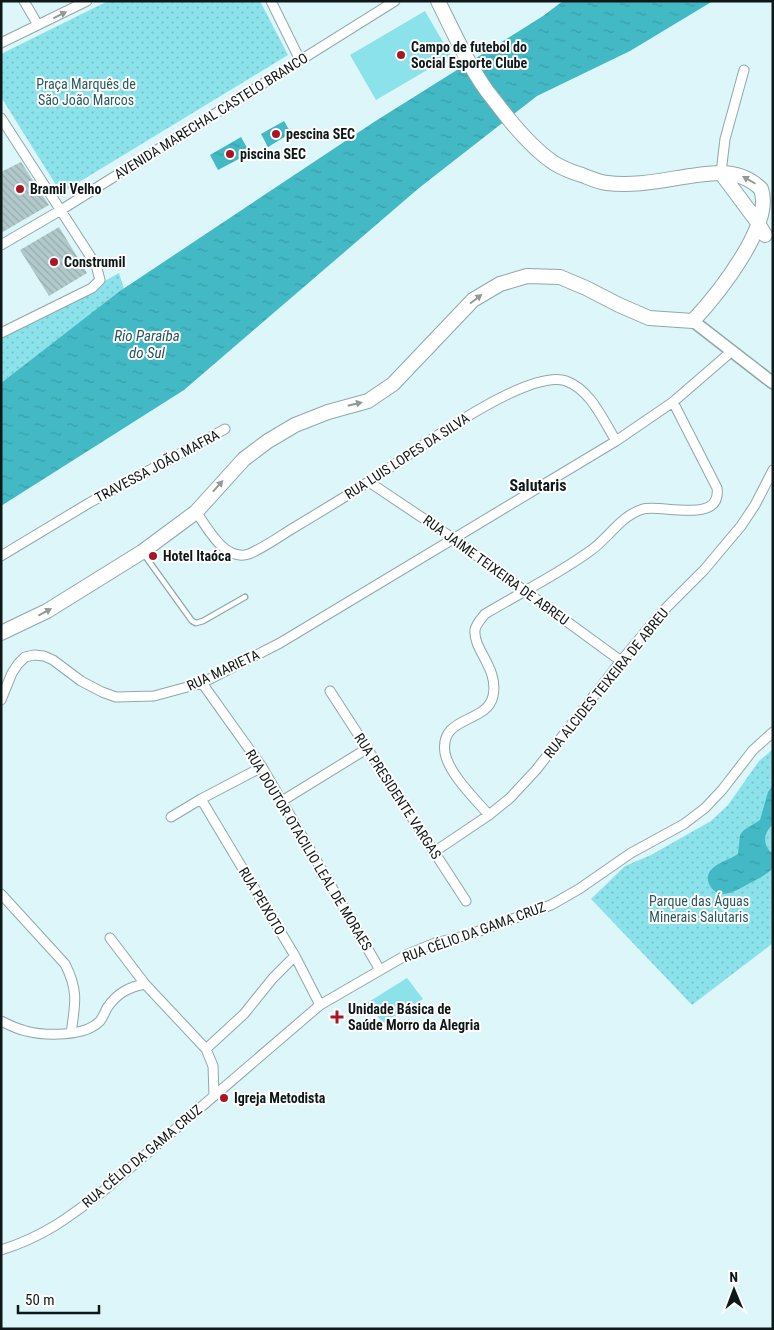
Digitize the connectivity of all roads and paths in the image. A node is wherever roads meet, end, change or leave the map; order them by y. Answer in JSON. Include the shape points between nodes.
{"nodes":[{"id":1,"x":24,"y":1,"type":"edge"},
{"id":2,"x":87,"y":1,"type":"edge"},
{"id":3,"x":271,"y":1,"type":"edge"},
{"id":4,"x":395,"y":1,"type":"edge"},
{"id":5,"x":438,"y":1,"type":"edge"},
{"id":6,"x":38,"y":25,"type":"junction"},
{"id":7,"x":1,"y":43,"type":"edge"},
{"id":8,"x":300,"y":60,"type":"junction"},
{"id":9,"x":744,"y":70,"type":"dead end"},
{"id":10,"x":1,"y":118,"type":"edge"},
{"id":11,"x":721,"y":173,"type":"junction"},
{"id":12,"x":769,"y":191,"type":"edge"},
{"id":13,"x":61,"y":210,"type":"junction"},
{"id":14,"x":765,"y":235,"type":"junction"},
{"id":15,"x":1,"y":244,"type":"edge"},
{"id":16,"x":692,"y":321,"type":"junction"},
{"id":17,"x":1,"y":333,"type":"edge"},
{"id":18,"x":732,"y":351,"type":"junction"},
{"id":19,"x":773,"y":383,"type":"edge"},
{"id":20,"x":673,"y":402,"type":"junction"},
{"id":21,"x":226,"y":429,"type":"dead end"},
{"id":22,"x":616,"y":441,"type":"junction"},
{"id":23,"x":773,"y":470,"type":"edge"},
{"id":24,"x":369,"y":482,"type":"junction"},
{"id":25,"x":196,"y":512,"type":"junction"},
{"id":26,"x":454,"y":539,"type":"junction"},
{"id":27,"x":142,"y":552,"type":"junction"},
{"id":28,"x":1,"y":556,"type":"edge"},
{"id":29,"x":524,"y":590,"type":"junction"},
{"id":30,"x":244,"y":597,"type":"dead end"},
{"id":31,"x":1,"y":633,"type":"edge"},
{"id":32,"x":621,"y":661,"type":"junction"},
{"id":33,"x":5,"y":681,"type":"edge"},
{"id":34,"x":202,"y":683,"type":"junction"},
{"id":35,"x":330,"y":691,"type":"dead end"},
{"id":36,"x":1,"y":700,"type":"edge"},
{"id":37,"x":773,"y":732,"type":"edge"},
{"id":38,"x":368,"y":748,"type":"junction"},
{"id":39,"x":262,"y":767,"type":"junction"},
{"id":40,"x":201,"y":799,"type":"junction"},
{"id":41,"x":282,"y":801,"type":"junction"},
{"id":42,"x":489,"y":815,"type":"junction"},
{"id":43,"x":172,"y":817,"type":"dead end"},
{"id":44,"x":434,"y":852,"type":"junction"},
{"id":45,"x":1,"y":894,"type":"edge"},
{"id":46,"x":466,"y":901,"type":"dead end"},
{"id":47,"x":110,"y":938,"type":"dead end"},
{"id":48,"x":295,"y":956,"type":"junction"},
{"id":49,"x":380,"y":970,"type":"junction"},
{"id":50,"x":145,"y":984,"type":"junction"},
{"id":51,"x":320,"y":1005,"type":"junction"},
{"id":52,"x":1,"y":1021,"type":"edge"},
{"id":53,"x":72,"y":1033,"type":"junction"},
{"id":54,"x":206,"y":1049,"type":"junction"},
{"id":55,"x":214,"y":1095,"type":"junction"},
{"id":56,"x":1,"y":1250,"type":"edge"}],
"edges":[{"from":1,"to":6,"type":"street"},
{"from":6,"to":2,"type":"street","one_way":true},
{"from":3,"to":8,"type":"street"},
{"from":4,"to":8,"type":"street","name":"AVENIDA MARECHAL CASTELO BRANCO"},
{"from":5,"to":11,"type":"main road","via":[[487,90],[523,136],[554,163],[605,183],[646,183]]},
{"from":6,"to":7,"type":"street"},
{"from":8,"to":13,"type":"street","name":"AVENIDA MARECHAL CASTELO BRANCO"},
{"from":9,"to":11,"type":"street","via":[[725,139]]},
{"from":10,"to":13,"type":"street"},
{"from":12,"to":11,"type":"main road","one_way":true,"via":[[742,176]]},
{"from":11,"to":14,"type":"main road"},
{"from":12,"to":14,"type":"main road","via":[[771,213]]},
{"from":13,"to":15,"type":"street","name":"AVENIDA MARECHAL CASTELO BRANCO"},
{"from":13,"to":17,"type":"street","via":[[96,265],[100,280],[96,285]]},
{"from":14,"to":16,"type":"main road","via":[[749,261]]},
{"from":16,"to":18,"type":"street"},
{"from":25,"to":16,"type":"main road","one_way":true,"via":[[244,459],[268,441],[295,425],[381,394],[473,300],[500,284],[526,276],[560,277],[649,318]]},
{"from":18,"to":19,"type":"street"},
{"from":18,"to":20,"type":"street","name":"RUA MARIETA"},
{"from":20,"to":22,"type":"street","name":"RUA MARIETA"},
{"from":20,"to":29,"type":"street","via":[[714,480],[718,493],[716,498],[704,509],[693,511],[654,507],[632,513],[592,550]]},
{"from":21,"to":28,"type":"street","name":"TRAVESSA JOÃO MAFRA","via":[[89,503]]},
{"from":22,"to":24,"type":"street","name":"RUA LUIS LOPES DA SILVA","via":[[582,391],[565,381],[542,381],[490,404],[450,427]]},
{"from":22,"to":26,"type":"street","name":"RUA MARIETA"},
{"from":23,"to":32,"type":"street","name":"RUA ALCIDES TEIXEIRA DE ABREU","via":[[741,526]]},
{"from":24,"to":25,"type":"street","name":"RUA LUIS LOPES DA SILVA","via":[[245,556],[221,546]]},
{"from":24,"to":26,"type":"street","name":"RUA JAIME TEIXEIRA DE ABREU"},
{"from":25,"to":27,"type":"main road"},
{"from":26,"to":29,"type":"street","name":"RUA JAIME TEIXEIRA DE ABREU"},
{"from":26,"to":34,"type":"street","name":"RUA MARIETA","via":[[280,643]]},
{"from":27,"to":30,"type":"lane","via":[[196,623]]},
{"from":31,"to":27,"type":"main road","one_way":true,"via":[[47,611]]},
{"from":29,"to":32,"type":"street","name":"RUA JAIME TEIXEIRA DE ABREU"},
{"from":29,"to":42,"type":"street","via":[[478,621],[475,630],[477,641],[492,674],[493,696],[489,706],[450,730],[445,741],[450,765]]},
{"from":32,"to":42,"type":"street","name":"RUA ALCIDES TEIXEIRA DE ABREU","via":[[536,770]]},
{"from":33,"to":34,"type":"street","name":"RUA MARIETA","via":[[25,657],[34,655],[53,660],[82,681],[116,697],[154,696]]},
{"from":33,"to":36,"type":"street","name":"RUA MARIETA"},
{"from":34,"to":39,"type":"street","name":"RUA DOUTOR OTACILIO LEAL DE MORAES"},
{"from":35,"to":38,"type":"street","name":"RUA PRESIDENTE VARGAS"},
{"from":37,"to":49,"type":"street","name":"RUA CÉLIO DA GAMA CRUZ","via":[[753,750],[704,808],[684,824],[631,853],[579,889],[544,908],[408,954]]},
{"from":38,"to":41,"type":"street"},
{"from":38,"to":44,"type":"street","name":"RUA PRESIDENTE VARGAS"},
{"from":39,"to":40,"type":"street"},
{"from":39,"to":41,"type":"street","name":"RUA DOUTOR OTACILIO LEAL DE MORAES"},
{"from":40,"to":43,"type":"street"},
{"from":40,"to":48,"type":"street","name":"RUA PEIXOTO"},
{"from":41,"to":49,"type":"street","name":"RUA DOUTOR OTACILIO LEAL DE MORAES"},
{"from":42,"to":44,"type":"street","name":"RUA ALCIDES TEIXEIRA DE ABREU"},
{"from":44,"to":46,"type":"street","name":"RUA PRESIDENTE VARGAS"},
{"from":45,"to":53,"type":"street","via":[[65,964],[72,977],[75,1003]]},
{"from":47,"to":50,"type":"street"},
{"from":48,"to":51,"type":"street","name":"RUA PEIXOTO"},
{"from":48,"to":54,"type":"street","via":[[272,978],[244,1014]]},
{"from":49,"to":51,"type":"street","name":"RUA CÉLIO DA GAMA CRUZ"},
{"from":50,"to":53,"type":"street","via":[[125,990],[109,1005],[100,1021]]},
{"from":50,"to":54,"type":"street"},
{"from":51,"to":55,"type":"street","name":"RUA CÉLIO DA GAMA CRUZ"},
{"from":52,"to":53,"type":"street","via":[[24,1031]]},
{"from":54,"to":55,"type":"street","via":[[213,1066]]},
{"from":55,"to":56,"type":"street","name":"RUA CÉLIO DA GAMA CRUZ","via":[[71,1216],[35,1238]]}]}
